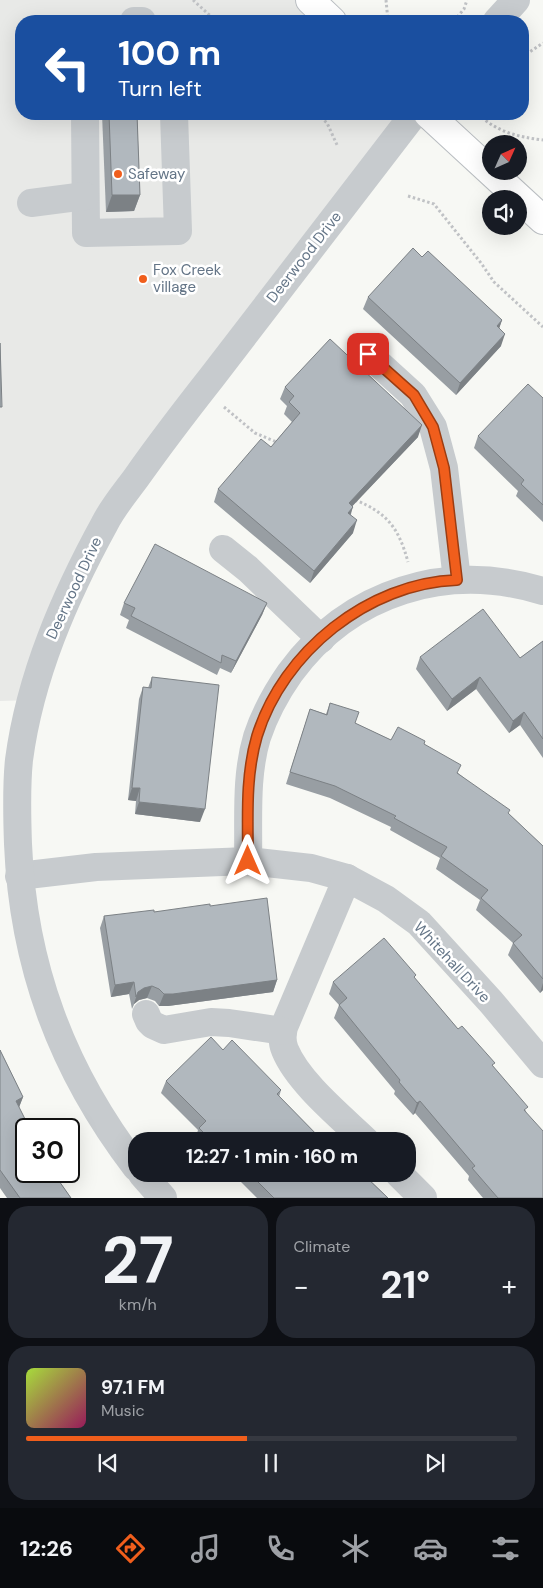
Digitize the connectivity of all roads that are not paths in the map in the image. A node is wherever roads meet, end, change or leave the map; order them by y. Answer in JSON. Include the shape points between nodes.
{"nodes":[{"id":1,"x":310,"y":0,"type":"edge"},
{"id":2,"x":516,"y":0,"type":"edge"},
{"id":3,"x":326,"y":15,"type":"edge"},
{"id":4,"x":502,"y":15,"type":"edge"},
{"id":5,"x":85,"y":120,"type":"edge"},
{"id":6,"x":174,"y":120,"type":"edge"},
{"id":7,"x":409,"y":120,"type":"edge"},
{"id":8,"x":435,"y":120,"type":"edge"},
{"id":9,"x":85,"y":196,"type":"junction"},
{"id":10,"x":30,"y":203,"type":"dead end"},
{"id":11,"x":543,"y":220,"type":"edge"},
{"id":12,"x":368,"y":354,"type":"dead end"},
{"id":13,"x":223,"y":549,"type":"dead end"},
{"id":14,"x":457,"y":580,"type":"junction"},
{"id":15,"x":543,"y":591,"type":"edge"},
{"id":16,"x":322,"y":639,"type":"junction"},
{"id":17,"x":248,"y":861,"type":"junction"},
{"id":18,"x":19,"y":876,"type":"junction"},
{"id":19,"x":346,"y":878,"type":"junction"},
{"id":20,"x":146,"y":1014,"type":"dead end"},
{"id":21,"x":283,"y":1031,"type":"junction"},
{"id":22,"x":543,"y":1064,"type":"edge"},
{"id":23,"x":357,"y":1132,"type":"edge"},
{"id":24,"x":128,"y":1156,"type":"edge"},
{"id":25,"x":149,"y":1182,"type":"edge"},
{"id":26,"x":406,"y":1182,"type":"edge"},
{"id":27,"x":163,"y":1198,"type":"edge"},
{"id":28,"x":423,"y":1198,"type":"edge"}],
"edges":[{"from":1,"to":3,"type":"main road"},
{"from":2,"to":4,"type":"street"},
{"from":5,"to":9,"type":"street"},
{"from":6,"to":9,"type":"street","via":[[178,231],[86,233]]},
{"from":7,"to":18,"type":"street","name":"Deerwood Drive","via":[[161,443],[106,520],[64,602],[32,700],[20,758],[16,819]]},
{"from":8,"to":11,"type":"main road"},
{"from":9,"to":10,"type":"street"},
{"from":12,"to":14,"type":"street","via":[[414,395],[433,427],[444,468]]},
{"from":13,"to":16,"type":"street"},
{"from":14,"to":15,"type":"street","via":[[506,582]]},
{"from":14,"to":16,"type":"street","via":[[415,586],[381,598],[358,610]]},
{"from":16,"to":17,"type":"street","via":[[303,657],[276,693],[257,738],[248,786]]},
{"from":17,"to":18,"type":"street","name":"Whitehall Drive","via":[[96,867]]},
{"from":17,"to":19,"type":"street","name":"Whitehall Drive","via":[[311,868]]},
{"from":18,"to":24,"type":"street","name":"Deerwood Drive","via":[[31,952],[53,1022],[86,1092]]},
{"from":19,"to":21,"type":"street"},
{"from":19,"to":22,"type":"street","name":"Whitehall Drive","via":[[386,899],[419,923]]},
{"from":20,"to":21,"type":"street","via":[[153,1025],[164,1030],[211,1022]]},
{"from":21,"to":23,"type":"street","via":[[284,1049],[291,1062]]},
{"from":25,"to":27,"type":"street"},
{"from":26,"to":28,"type":"street"}]}
